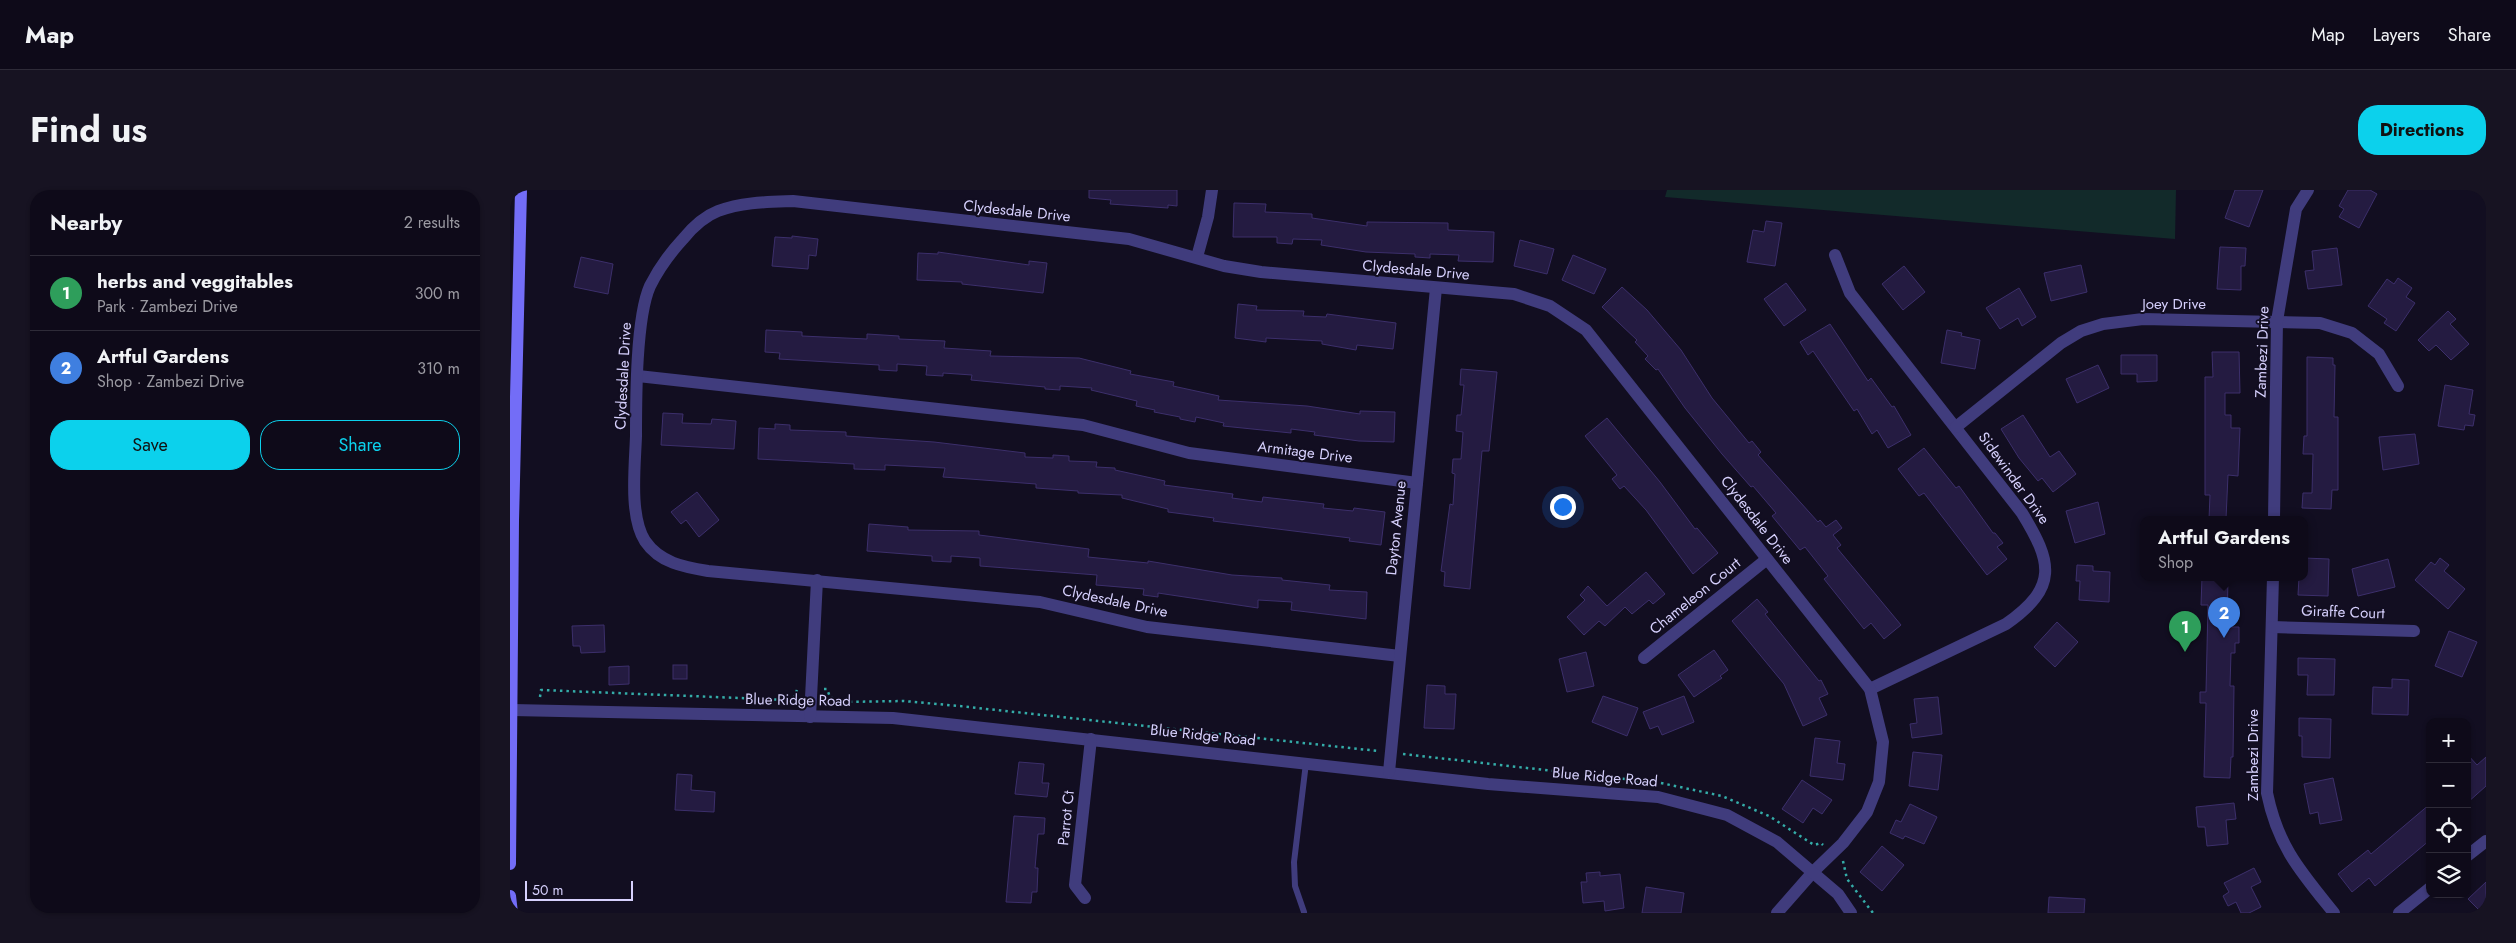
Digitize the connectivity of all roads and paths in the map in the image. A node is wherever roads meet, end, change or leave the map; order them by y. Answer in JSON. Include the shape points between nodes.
{"nodes":[{"id":1,"x":521,"y":190,"type":"edge"},
{"id":2,"x":1212,"y":190,"type":"edge"},
{"id":3,"x":2308,"y":190,"type":"edge"},
{"id":4,"x":1835,"y":255,"type":"dead end"},
{"id":5,"x":1197,"y":258,"type":"junction"},
{"id":6,"x":1436,"y":288,"type":"junction"},
{"id":7,"x":2277,"y":321,"type":"junction"},
{"id":8,"x":638,"y":376,"type":"junction"},
{"id":9,"x":2398,"y":386,"type":"dead end"},
{"id":10,"x":1956,"y":427,"type":"junction"},
{"id":11,"x":1417,"y":483,"type":"junction"},
{"id":12,"x":2274,"y":516,"type":"edge"},
{"id":13,"x":1767,"y":559,"type":"junction"},
{"id":14,"x":817,"y":580,"type":"junction"},
{"id":15,"x":2273,"y":581,"type":"edge"},
{"id":16,"x":2272,"y":627,"type":"junction"},
{"id":17,"x":2414,"y":630,"type":"dead end"},
{"id":18,"x":1400,"y":656,"type":"junction"},
{"id":19,"x":1644,"y":658,"type":"dead end"},
{"id":20,"x":1870,"y":689,"type":"junction"},
{"id":21,"x":512,"y":710,"type":"junction"},
{"id":22,"x":810,"y":717,"type":"junction"},
{"id":23,"x":1091,"y":739,"type":"junction"},
{"id":24,"x":1306,"y":763,"type":"junction"},
{"id":25,"x":1389,"y":772,"type":"junction"},
{"id":26,"x":2486,"y":841,"type":"edge"},
{"id":27,"x":2471,"y":853,"type":"edge"},
{"id":28,"x":510,"y":864,"type":"edge"},
{"id":29,"x":1813,"y":872,"type":"junction"},
{"id":30,"x":2426,"y":891,"type":"edge"},
{"id":31,"x":510,"y":896,"type":"edge"},
{"id":32,"x":1085,"y":898,"type":"dead end"},
{"id":33,"x":1304,"y":912,"type":"dead end"},
{"id":34,"x":512,"y":913,"type":"edge"},
{"id":35,"x":1777,"y":913,"type":"edge"},
{"id":36,"x":1852,"y":913,"type":"edge"},
{"id":37,"x":2334,"y":913,"type":"edge"},
{"id":38,"x":2399,"y":913,"type":"edge"}],
"edges":[{"from":1,"to":21,"type":"street"},
{"from":2,"to":5,"type":"street"},
{"from":3,"to":7,"type":"street","name":"Zambezi Drive","via":[[2296,209]]},
{"from":4,"to":10,"type":"street","name":"Sidewinder Drive","via":[[1850,293]]},
{"from":5,"to":6,"type":"street","name":"Clydesdale Drive","via":[[1261,272]]},
{"from":5,"to":8,"type":"street","name":"Clydesdale Drive","via":[[1129,239],[793,201],[748,203],[716,212],[692,228],[666,257],[650,287],[642,319]]},
{"from":6,"to":11,"type":"street","name":"Dayton Avenue"},
{"from":6,"to":13,"type":"street","name":"Clydesdale Drive","via":[[1514,294],[1550,306],[1586,330]]},
{"from":7,"to":9,"type":"street","name":"Joey Drive","via":[[2320,323],[2352,333],[2379,354]]},
{"from":7,"to":10,"type":"street","name":"Joey Drive","via":[[2143,318],[2081,331],[2061,343]]},
{"from":7,"to":12,"type":"street","name":"Zambezi Drive"},
{"from":8,"to":11,"type":"street","name":"Armitage Drive","via":[[1083,425],[1189,453]]},
{"from":8,"to":14,"type":"street","name":"Clydesdale Drive","via":[[635,495],[637,519],[645,540],[660,557],[682,567]]},
{"from":10,"to":20,"type":"street","name":"Sidewinder Drive","via":[[2022,512],[2038,539],[2046,560],[2042,589],[2026,610],[2006,624]]},
{"from":11,"to":18,"type":"street","name":"Dayton Avenue"},
{"from":13,"to":19,"type":"street","name":"Chameleon Court"},
{"from":13,"to":20,"type":"street","name":"Clydesdale Drive"},
{"from":14,"to":18,"type":"street","name":"Clydesdale Drive","via":[[1040,602],[1147,627]]},
{"from":14,"to":22,"type":"street"},
{"from":15,"to":16,"type":"street","name":"Zambezi Drive"},
{"from":16,"to":17,"type":"street","name":"Giraffe Court"},
{"from":16,"to":37,"type":"street","name":"Zambezi Drive","via":[[2267,793],[2272,819],[2294,864]]},
{"from":18,"to":25,"type":"street","name":"Dayton Avenue"},
{"from":20,"to":29,"type":"street","name":"Clydesdale Drive","via":[[1883,742],[1878,782],[1867,812],[1843,843]]},
{"from":21,"to":22,"type":"street","name":"Blue Ridge Road"},
{"from":21,"to":28,"type":"street"},
{"from":22,"to":23,"type":"street","name":"Blue Ridge Road","via":[[893,718]]},
{"from":23,"to":24,"type":"street","name":"Blue Ridge Road"},
{"from":23,"to":32,"type":"street","name":"Parrot Ct","via":[[1075,885]]},
{"from":24,"to":25,"type":"street","name":"Blue Ridge Road"},
{"from":24,"to":33,"type":"lane","via":[[1294,862],[1295,886]]},
{"from":25,"to":29,"type":"street","name":"Blue Ridge Road","via":[[1488,784],[1658,797],[1728,815],[1777,842]]},
{"from":26,"to":27,"type":"street"},
{"from":29,"to":35,"type":"street","name":"Clydesdale Drive"},
{"from":29,"to":36,"type":"street","name":"Blue Ridge Road","via":[[1838,894]]},
{"from":30,"to":38,"type":"street"},
{"from":31,"to":34,"type":"street"}]}
